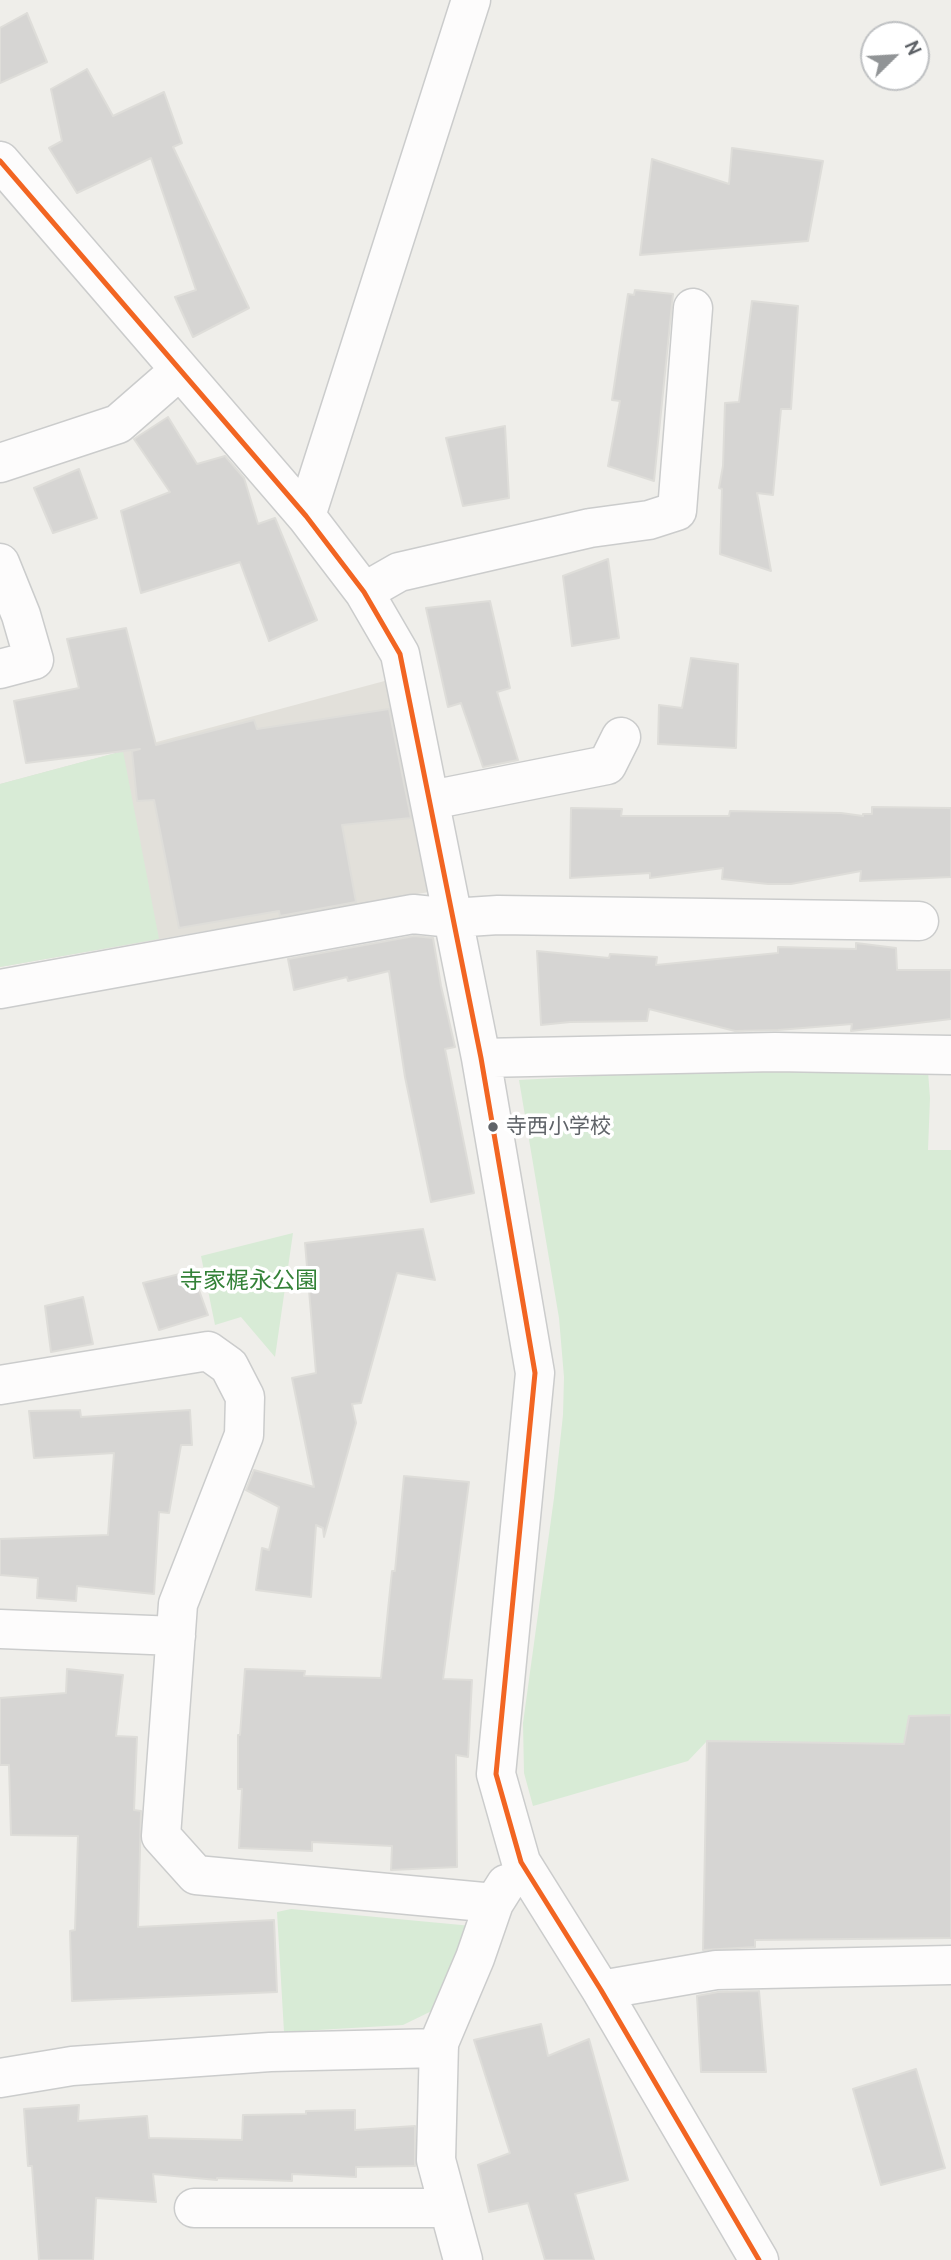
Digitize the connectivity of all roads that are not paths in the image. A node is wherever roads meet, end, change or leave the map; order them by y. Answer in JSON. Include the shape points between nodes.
{"nodes":[{"id":1,"x":471,"y":0,"type":"edge"},
{"id":2,"x":0,"y":161,"type":"edge"},
{"id":3,"x":694,"y":308,"type":"dead end"},
{"id":4,"x":180,"y":370,"type":"junction"},
{"id":5,"x":0,"y":463,"type":"edge"},
{"id":6,"x":306,"y":516,"type":"junction"},
{"id":7,"x":0,"y":563,"type":"edge"},
{"id":8,"x":364,"y":592,"type":"junction"},
{"id":9,"x":0,"y":669,"type":"edge"},
{"id":10,"x":621,"y":737,"type":"dead end"},
{"id":11,"x":431,"y":800,"type":"junction"},
{"id":12,"x":452,"y":918,"type":"junction"},
{"id":13,"x":919,"y":921,"type":"dead end"},
{"id":14,"x":0,"y":989,"type":"edge"},
{"id":15,"x":951,"y":1055,"type":"edge"},
{"id":16,"x":481,"y":1058,"type":"junction"},
{"id":17,"x":0,"y":1385,"type":"edge"},
{"id":18,"x":0,"y":1629,"type":"edge"},
{"id":19,"x":176,"y":1636,"type":"junction"},
{"id":20,"x":521,"y":1862,"type":"junction"},
{"id":21,"x":494,"y":1903,"type":"junction"},
{"id":22,"x":951,"y":1965,"type":"edge"},
{"id":23,"x":601,"y":1990,"type":"junction"},
{"id":24,"x":439,"y":2048,"type":"junction"},
{"id":25,"x":0,"y":2078,"type":"edge"},
{"id":26,"x":194,"y":2208,"type":"dead end"},
{"id":27,"x":449,"y":2208,"type":"junction"},
{"id":28,"x":463,"y":2260,"type":"edge"},
{"id":29,"x":759,"y":2260,"type":"edge"}],
"edges":[{"from":1,"to":6,"type":"street"},
{"from":2,"to":4,"type":"street"},
{"from":3,"to":8,"type":"street","via":[[677,511],[399,572]]},
{"from":4,"to":5,"type":"street","via":[[118,424]]},
{"from":4,"to":6,"type":"street"},
{"from":6,"to":8,"type":"street"},
{"from":7,"to":9,"type":"street","via":[[34,660]]},
{"from":8,"to":11,"type":"street","via":[[400,654]]},
{"from":10,"to":11,"type":"street","via":[[607,765]]},
{"from":11,"to":12,"type":"street"},
{"from":12,"to":13,"type":"street"},
{"from":12,"to":14,"type":"street","via":[[413,914]]},
{"from":12,"to":16,"type":"street"},
{"from":15,"to":16,"type":"street","via":[[775,1052]]},
{"from":16,"to":20,"type":"street","via":[[535,1373],[496,1774]]},
{"from":17,"to":19,"type":"street","via":[[208,1351],[229,1366],[245,1397],[244,1435],[178,1604]]},
{"from":18,"to":19,"type":"street"},
{"from":19,"to":21,"type":"street","via":[[160,1836],[196,1875]]},
{"from":20,"to":21,"type":"street"},
{"from":20,"to":23,"type":"street"},
{"from":21,"to":24,"type":"street"},
{"from":22,"to":23,"type":"street","via":[[716,1970]]},
{"from":23,"to":29,"type":"street"},
{"from":24,"to":25,"type":"street","via":[[256,2053],[72,2066]]},
{"from":24,"to":27,"type":"street","via":[[436,2160]]},
{"from":26,"to":27,"type":"street"},
{"from":27,"to":28,"type":"street"}]}
